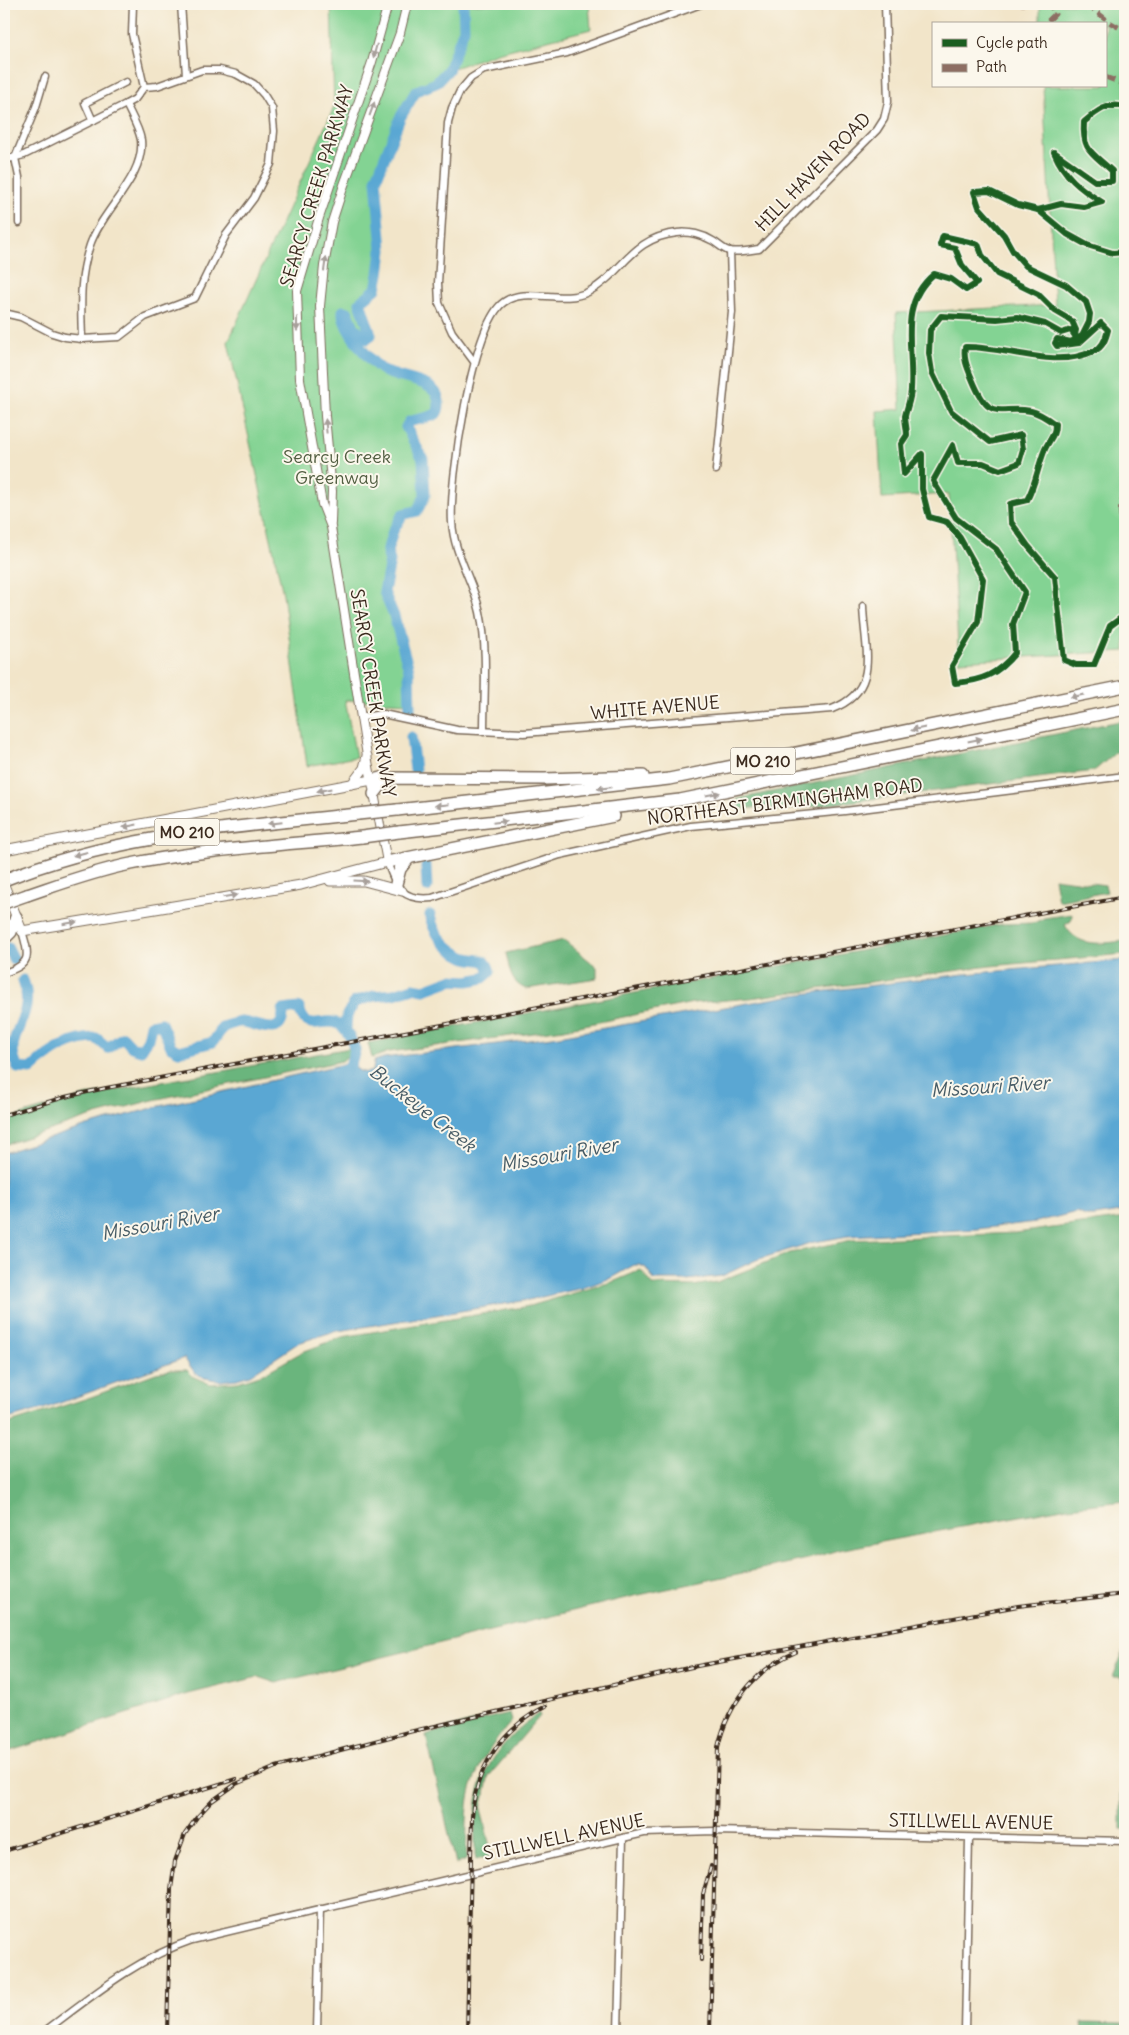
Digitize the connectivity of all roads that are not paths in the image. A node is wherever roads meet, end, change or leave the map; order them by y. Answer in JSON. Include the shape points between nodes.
{"nodes":[{"id":1,"x":133,"y":4,"type":"edge"},
{"id":2,"x":181,"y":4,"type":"edge"},
{"id":3,"x":388,"y":4,"type":"edge"},
{"id":4,"x":407,"y":4,"type":"edge"},
{"id":5,"x":701,"y":4,"type":"edge"},
{"id":6,"x":885,"y":4,"type":"edge"},
{"id":7,"x":186,"y":75,"type":"junction"},
{"id":8,"x":45,"y":77,"type":"dead end"},
{"id":9,"x":126,"y":82,"type":"dead end"},
{"id":10,"x":144,"y":87,"type":"junction"},
{"id":11,"x":126,"y":104,"type":"junction"},
{"id":12,"x":92,"y":121,"type":"junction"},
{"id":13,"x":15,"y":158,"type":"junction"},
{"id":14,"x":4,"y":160,"type":"edge"},
{"id":15,"x":19,"y":223,"type":"dead end"},
{"id":16,"x":730,"y":251,"type":"junction"},
{"id":17,"x":4,"y":313,"type":"edge"},
{"id":18,"x":82,"y":339,"type":"junction"},
{"id":19,"x":475,"y":364,"type":"junction"},
{"id":20,"x":716,"y":470,"type":"dead end"},
{"id":21,"x":331,"y":527,"type":"junction"},
{"id":22,"x":863,"y":606,"type":"dead end"},
{"id":23,"x":1125,"y":686,"type":"edge"},
{"id":24,"x":1125,"y":709,"type":"edge"},
{"id":25,"x":362,"y":717,"type":"junction"},
{"id":26,"x":484,"y":732,"type":"junction"},
{"id":27,"x":367,"y":756,"type":"junction"},
{"id":28,"x":722,"y":769,"type":"junction"},
{"id":29,"x":1125,"y":776,"type":"edge"},
{"id":30,"x":393,"y":779,"type":"junction"},
{"id":31,"x":372,"y":780,"type":"junction"},
{"id":32,"x":352,"y":784,"type":"junction"},
{"id":33,"x":374,"y":794,"type":"junction"},
{"id":34,"x":648,"y":805,"type":"junction"},
{"id":35,"x":4,"y":850,"type":"edge"},
{"id":36,"x":408,"y":859,"type":"junction"},
{"id":37,"x":388,"y":862,"type":"junction"},
{"id":38,"x":4,"y":880,"type":"edge"},
{"id":39,"x":318,"y":882,"type":"junction"},
{"id":40,"x":4,"y":885,"type":"edge"},
{"id":41,"x":399,"y":888,"type":"junction"},
{"id":42,"x":4,"y":903,"type":"edge"},
{"id":43,"x":16,"y":917,"type":"junction"},
{"id":44,"x":22,"y":931,"type":"junction"},
{"id":45,"x":4,"y":939,"type":"edge"},
{"id":46,"x":4,"y":973,"type":"edge"},
{"id":47,"x":623,"y":1838,"type":"junction"},
{"id":48,"x":969,"y":1839,"type":"junction"},
{"id":49,"x":1125,"y":1841,"type":"edge"},
{"id":50,"x":320,"y":1909,"type":"junction"},
{"id":51,"x":45,"y":2031,"type":"edge"},
{"id":52,"x":317,"y":2031,"type":"edge"},
{"id":53,"x":618,"y":2031,"type":"edge"},
{"id":54,"x":964,"y":2031,"type":"edge"}],
"edges":[{"from":1,"to":10,"type":"street","via":[[132,34]]},
{"from":2,"to":7,"type":"street"},
{"from":3,"to":21,"type":"street","name":"SEARCY CREEK PARKWAY","one_way":true,"via":[[297,291],[300,379],[322,504]]},
{"from":21,"to":4,"type":"street","name":"SEARCY CREEK PARKWAY","one_way":true,"via":[[332,491],[320,306],[324,266],[332,222],[400,33]]},
{"from":5,"to":19,"type":"street","via":[[567,53],[492,68],[477,74],[464,86],[452,108],[438,283],[440,303],[452,332]]},
{"from":6,"to":16,"type":"street","name":"HILL HAVEN ROAD","via":[[888,102],[880,126],[759,249]]},
{"from":7,"to":10,"type":"street","via":[[157,86]]},
{"from":7,"to":18,"type":"street","via":[[208,70],[236,74],[254,84],[264,95],[274,116],[272,164],[254,198],[226,235],[195,298],[145,317],[119,337]]},
{"from":8,"to":13,"type":"street"},
{"from":9,"to":12,"type":"street","via":[[85,103]]},
{"from":10,"to":11,"type":"street","via":[[135,99]]},
{"from":11,"to":12,"type":"street"},
{"from":11,"to":18,"type":"street","via":[[140,139],[139,157],[131,178],[104,215],[91,243],[82,274]]},
{"from":12,"to":13,"type":"street"},
{"from":13,"to":14,"type":"street"},
{"from":13,"to":15,"type":"street","via":[[19,177]]},
{"from":16,"to":19,"type":"street","via":[[700,235],[684,232],[666,235],[633,251],[600,284],[587,292],[565,297],[510,298],[494,312]]},
{"from":16,"to":20,"type":"street","via":[[732,312]]},
{"from":17,"to":18,"type":"street","via":[[22,317],[52,333]]},
{"from":19,"to":26,"type":"street","via":[[462,411],[452,522],[456,550],[476,597],[483,628]]},
{"from":21,"to":25,"type":"street","name":"SEARCY CREEK PARKWAY"},
{"from":22,"to":26,"type":"street","name":"WHITE AVENUE","via":[[866,674],[863,685],[852,700],[832,709],[551,731]]},
{"from":23,"to":28,"type":"highway","number":"MO 210","one_way":true},
{"from":34,"to":24,"type":"highway","number":"MO 210","one_way":true},
{"from":25,"to":26,"type":"street","name":"WHITE AVENUE","via":[[383,714],[457,730]]},
{"from":25,"to":27,"type":"street","name":"SEARCY CREEK PARKWAY"},
{"from":27,"to":31,"type":"street","name":"SEARCY CREEK PARKWAY"},
{"from":27,"to":32,"type":"main road","via":[[364,768]]},
{"from":28,"to":30,"type":"highway","via":[[589,779]]},
{"from":28,"to":38,"type":"highway","number":"MO 210","one_way":true,"bridge":true,"via":[[615,787],[170,834],[97,849]]},
{"from":29,"to":41,"type":"street","name":"NORTHEAST BIRMINGHAM ROAD","via":[[845,811],[691,826],[560,855],[438,897],[412,897]]},
{"from":30,"to":31,"type":"highway"},
{"from":30,"to":33,"type":"highway","via":[[381,785]]},
{"from":31,"to":32,"type":"main road"},
{"from":31,"to":33,"type":"street","name":"SEARCY CREEK PARKWAY"},
{"from":32,"to":35,"type":"main road","one_way":true},
{"from":33,"to":37,"type":"street","name":"SEARCY CREEK PARKWAY"},
{"from":34,"to":36,"type":"highway","via":[[629,813]]},
{"from":42,"to":34,"type":"highway","number":"MO 210","one_way":true,"bridge":true,"via":[[126,865],[243,849]]},
{"from":36,"to":37,"type":"highway"},
{"from":36,"to":41,"type":"highway","via":[[400,870]]},
{"from":37,"to":39,"type":"main road"},
{"from":37,"to":41,"type":"street"},
{"from":39,"to":41,"type":"main road","one_way":true,"via":[[364,881]]},
{"from":44,"to":39,"type":"main road","one_way":true},
{"from":40,"to":43,"type":"main road"},
{"from":43,"to":44,"type":"main road"},
{"from":43,"to":45,"type":"highway","via":[[11,932]]},
{"from":44,"to":45,"type":"highway"},
{"from":44,"to":46,"type":"street","via":[[27,958],[23,965]]},
{"from":47,"to":48,"type":"street","name":"STILLWELL AVENUE","via":[[663,1832],[715,1831]]},
{"from":47,"to":50,"type":"street","name":"STILLWELL AVENUE"},
{"from":47,"to":53,"type":"street"},
{"from":48,"to":49,"type":"street","name":"STILLWELL AVENUE"},
{"from":48,"to":54,"type":"street"},
{"from":50,"to":51,"type":"street","name":"STILLWELL AVENUE","via":[[169,1948],[138,1963]]},
{"from":50,"to":52,"type":"street"}]}
